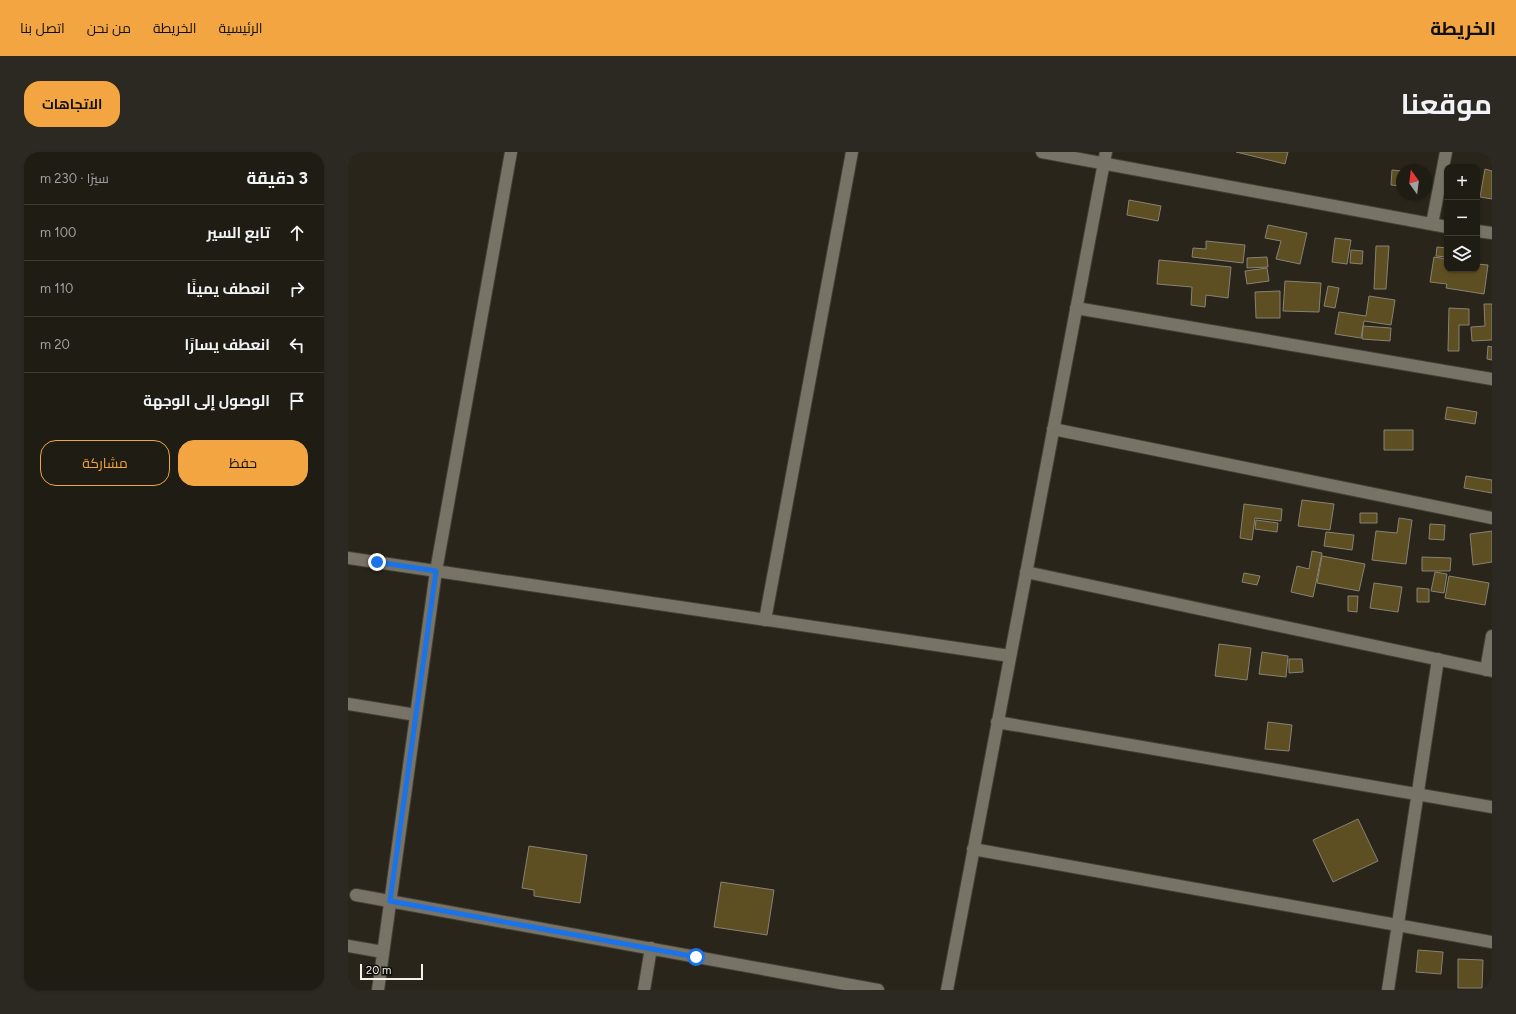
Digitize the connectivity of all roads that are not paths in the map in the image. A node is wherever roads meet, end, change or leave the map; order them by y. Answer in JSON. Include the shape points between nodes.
{"nodes":[{"id":1,"x":511,"y":152,"type":"edge"},
{"id":2,"x":852,"y":152,"type":"edge"},
{"id":3,"x":1042,"y":152,"type":"edge"},
{"id":4,"x":1446,"y":152,"type":"edge"},
{"id":5,"x":1105,"y":158,"type":"edge"},
{"id":6,"x":1432,"y":224,"type":"junction"},
{"id":7,"x":1444,"y":226,"type":"edge"},
{"id":8,"x":1480,"y":231,"type":"edge"},
{"id":9,"x":1492,"y":233,"type":"edge"},
{"id":10,"x":1076,"y":308,"type":"junction"},
{"id":11,"x":1492,"y":379,"type":"edge"},
{"id":12,"x":1054,"y":429,"type":"junction"},
{"id":13,"x":1492,"y":518,"type":"edge"},
{"id":14,"x":348,"y":558,"type":"edge"},
{"id":15,"x":436,"y":571,"type":"junction"},
{"id":16,"x":1026,"y":572,"type":"junction"},
{"id":17,"x":765,"y":620,"type":"junction"},
{"id":18,"x":1492,"y":636,"type":"edge"},
{"id":19,"x":1010,"y":656,"type":"junction"},
{"id":20,"x":1438,"y":660,"type":"junction"},
{"id":21,"x":1489,"y":670,"type":"edge"},
{"id":22,"x":348,"y":704,"type":"edge"},
{"id":23,"x":416,"y":715,"type":"junction"},
{"id":24,"x":997,"y":722,"type":"junction"},
{"id":25,"x":1418,"y":795,"type":"junction"},
{"id":26,"x":1492,"y":807,"type":"edge"},
{"id":27,"x":973,"y":849,"type":"junction"},
{"id":28,"x":356,"y":895,"type":"dead end"},
{"id":29,"x":390,"y":901,"type":"junction"},
{"id":30,"x":1398,"y":925,"type":"junction"},
{"id":31,"x":1492,"y":942,"type":"edge"},
{"id":32,"x":348,"y":946,"type":"edge"},
{"id":33,"x":651,"y":948,"type":"junction"},
{"id":34,"x":383,"y":952,"type":"junction"},
{"id":35,"x":378,"y":990,"type":"edge"},
{"id":36,"x":644,"y":990,"type":"edge"},
{"id":37,"x":878,"y":990,"type":"edge"},
{"id":38,"x":946,"y":990,"type":"edge"},
{"id":39,"x":1388,"y":990,"type":"edge"}],
"edges":[{"from":1,"to":15,"type":"street"},
{"from":2,"to":17,"type":"street"},
{"from":3,"to":5,"type":"street"},
{"from":4,"to":6,"type":"street"},
{"from":5,"to":6,"type":"street"},
{"from":5,"to":10,"type":"street"},
{"from":6,"to":7,"type":"street"},
{"from":8,"to":9,"type":"street"},
{"from":10,"to":11,"type":"street"},
{"from":10,"to":12,"type":"street"},
{"from":12,"to":13,"type":"street"},
{"from":12,"to":16,"type":"street"},
{"from":14,"to":15,"type":"street"},
{"from":15,"to":17,"type":"street"},
{"from":15,"to":23,"type":"street"},
{"from":16,"to":19,"type":"street"},
{"from":16,"to":20,"type":"street"},
{"from":17,"to":19,"type":"street"},
{"from":18,"to":21,"type":"street"},
{"from":19,"to":24,"type":"street"},
{"from":20,"to":21,"type":"street"},
{"from":20,"to":25,"type":"street"},
{"from":22,"to":23,"type":"street"},
{"from":23,"to":29,"type":"street"},
{"from":24,"to":25,"type":"street"},
{"from":24,"to":27,"type":"street"},
{"from":25,"to":26,"type":"street"},
{"from":25,"to":30,"type":"street"},
{"from":27,"to":30,"type":"street"},
{"from":27,"to":38,"type":"street"},
{"from":28,"to":29,"type":"street"},
{"from":29,"to":33,"type":"street"},
{"from":29,"to":34,"type":"street"},
{"from":30,"to":31,"type":"street"},
{"from":30,"to":39,"type":"street"},
{"from":32,"to":34,"type":"street"},
{"from":33,"to":36,"type":"street"},
{"from":33,"to":37,"type":"street"},
{"from":34,"to":35,"type":"street"}]}
